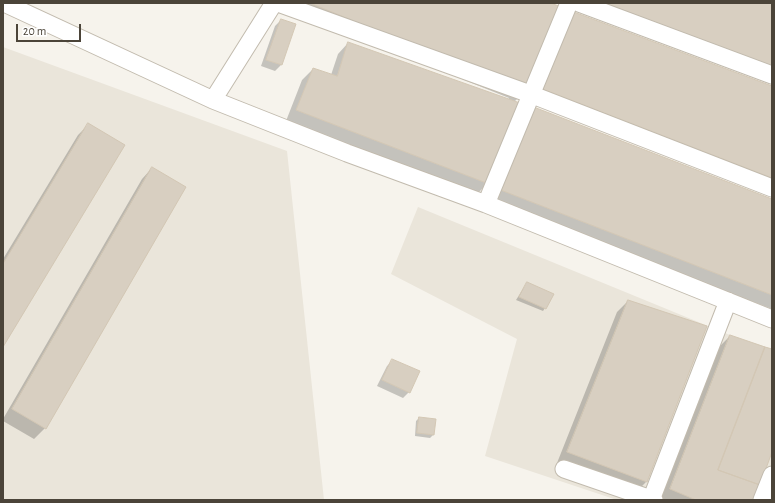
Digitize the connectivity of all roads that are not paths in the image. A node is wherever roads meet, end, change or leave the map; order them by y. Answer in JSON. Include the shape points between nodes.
{"nodes":[{"id":1,"x":4,"y":3,"type":"edge"},
{"id":2,"x":274,"y":3,"type":"edge"},
{"id":3,"x":278,"y":3,"type":"edge"},
{"id":4,"x":568,"y":3,"type":"edge"},
{"id":5,"x":579,"y":3,"type":"edge"},
{"id":6,"x":772,"y":75,"type":"edge"},
{"id":7,"x":530,"y":94,"type":"junction"},
{"id":8,"x":213,"y":100,"type":"junction"},
{"id":9,"x":772,"y":188,"type":"edge"},
{"id":10,"x":486,"y":204,"type":"junction"},
{"id":11,"x":728,"y":301,"type":"junction"},
{"id":12,"x":772,"y":319,"type":"edge"},
{"id":13,"x":564,"y":469,"type":"dead end"},
{"id":14,"x":772,"y":475,"type":"edge"},
{"id":15,"x":653,"y":500,"type":"edge"},
{"id":16,"x":762,"y":500,"type":"edge"}],
"edges":[{"from":1,"to":8,"type":"street"},
{"from":2,"to":8,"type":"street"},
{"from":3,"to":7,"type":"street"},
{"from":4,"to":7,"type":"street"},
{"from":5,"to":6,"type":"street"},
{"from":7,"to":9,"type":"street"},
{"from":7,"to":10,"type":"street"},
{"from":8,"to":10,"type":"street"},
{"from":10,"to":11,"type":"street"},
{"from":11,"to":12,"type":"street"},
{"from":11,"to":15,"type":"street"},
{"from":13,"to":15,"type":"street"},
{"from":14,"to":16,"type":"street"}]}
